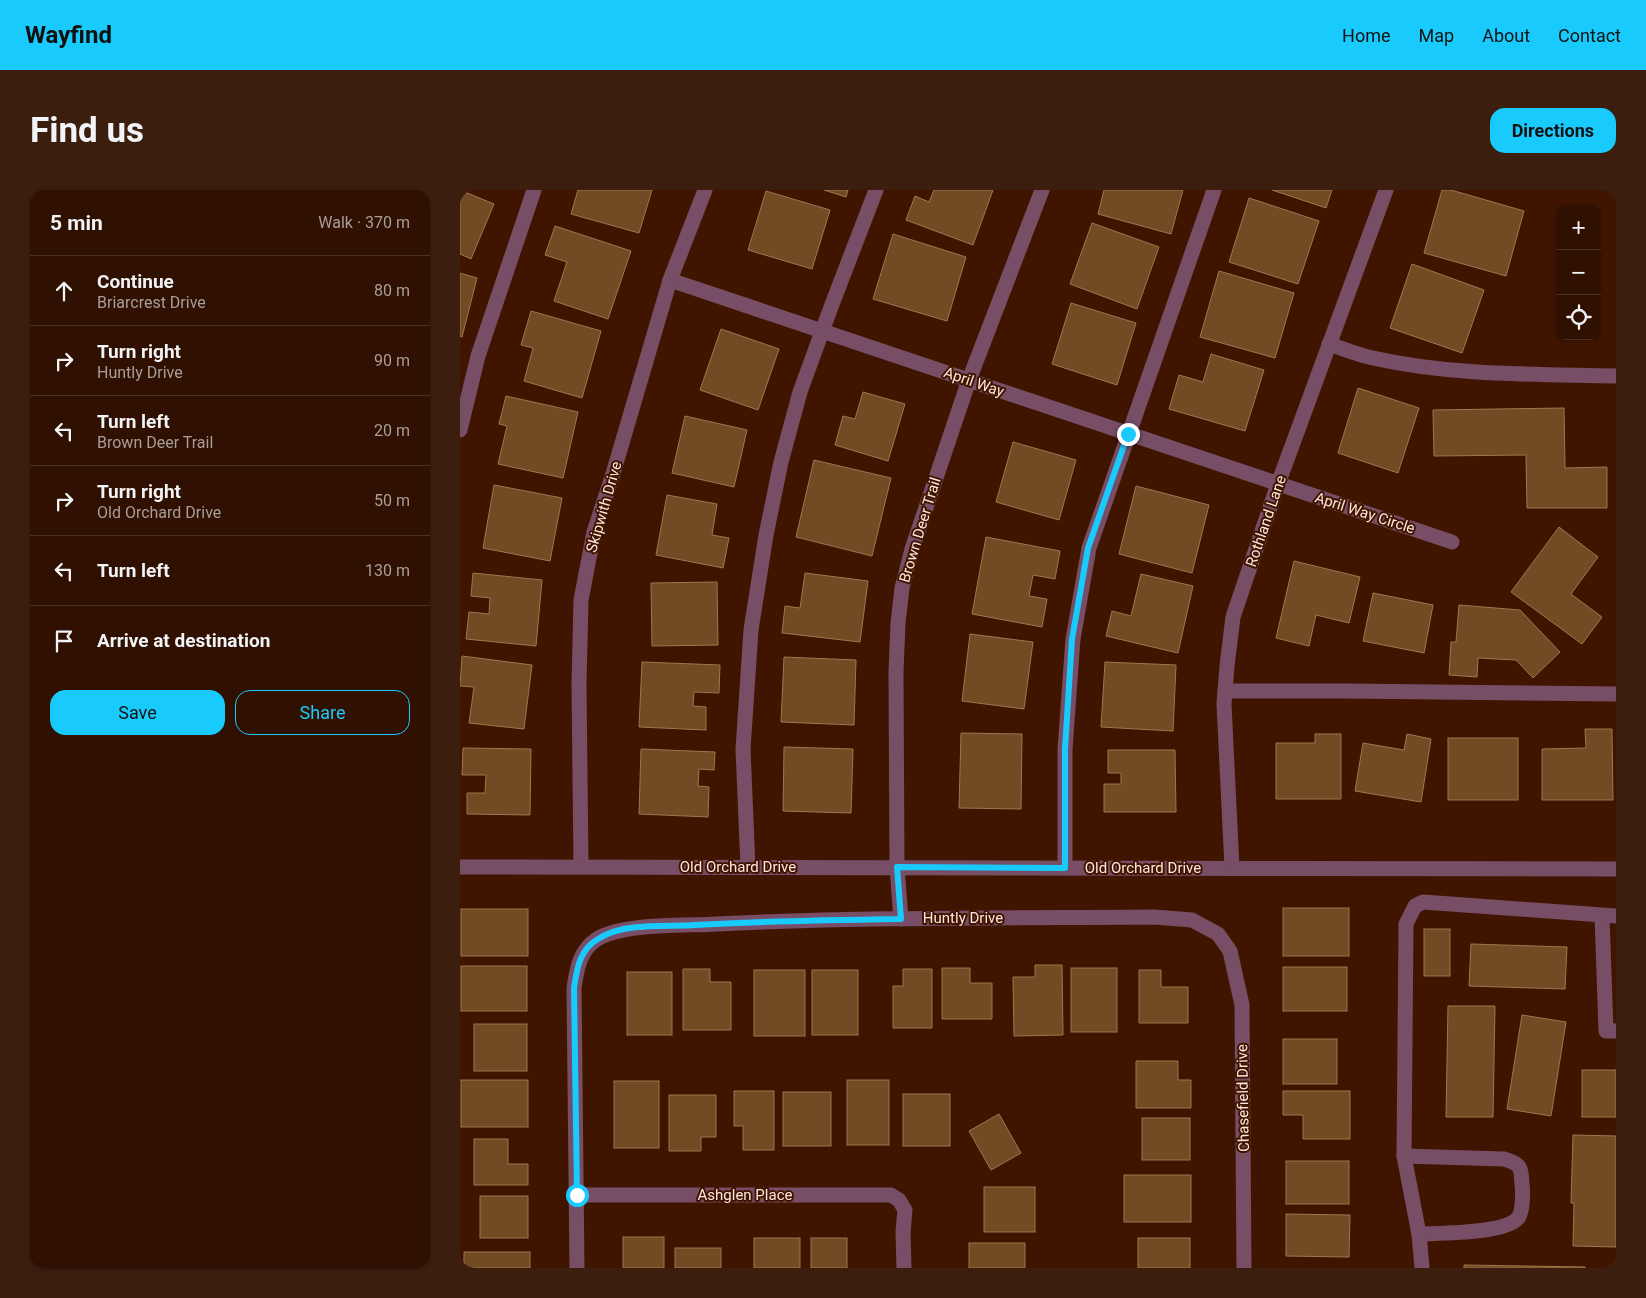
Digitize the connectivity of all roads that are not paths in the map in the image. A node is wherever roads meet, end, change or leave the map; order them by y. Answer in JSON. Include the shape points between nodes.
{"nodes":[{"id":1,"x":534,"y":190,"type":"edge"},
{"id":2,"x":705,"y":190,"type":"edge"},
{"id":3,"x":876,"y":190,"type":"edge"},
{"id":4,"x":1042,"y":190,"type":"edge"},
{"id":5,"x":1214,"y":190,"type":"edge"},
{"id":6,"x":1386,"y":190,"type":"edge"},
{"id":7,"x":670,"y":280,"type":"junction"},
{"id":8,"x":822,"y":331,"type":"junction"},
{"id":9,"x":1329,"y":344,"type":"junction"},
{"id":10,"x":1616,"y":376,"type":"edge"},
{"id":11,"x":969,"y":380,"type":"junction"},
{"id":12,"x":460,"y":430,"type":"edge"},
{"id":13,"x":1128,"y":434,"type":"junction"},
{"id":14,"x":1278,"y":484,"type":"junction"},
{"id":15,"x":1452,"y":542,"type":"dead end"},
{"id":16,"x":1225,"y":691,"type":"junction"},
{"id":17,"x":1616,"y":694,"type":"edge"},
{"id":18,"x":581,"y":866,"type":"junction"},
{"id":19,"x":460,"y":867,"type":"edge"},
{"id":20,"x":748,"y":867,"type":"junction"},
{"id":21,"x":897,"y":867,"type":"junction"},
{"id":22,"x":1065,"y":868,"type":"junction"},
{"id":23,"x":1232,"y":868,"type":"junction"},
{"id":24,"x":1616,"y":869,"type":"edge"},
{"id":25,"x":1609,"y":916,"type":"edge"},
{"id":26,"x":901,"y":919,"type":"junction"},
{"id":27,"x":1218,"y":934,"type":"joint"},
{"id":28,"x":1616,"y":1031,"type":"edge"},
{"id":29,"x":1404,"y":1156,"type":"junction"},
{"id":30,"x":577,"y":1195,"type":"junction"},
{"id":31,"x":1419,"y":1234,"type":"junction"},
{"id":32,"x":577,"y":1268,"type":"edge"},
{"id":33,"x":904,"y":1268,"type":"edge"},
{"id":34,"x":1244,"y":1268,"type":"edge"},
{"id":35,"x":1422,"y":1268,"type":"edge"}],
"edges":[{"from":1,"to":12,"type":"street","via":[[478,356]]},
{"from":2,"to":7,"type":"street","name":"Skipwith Drive"},
{"from":3,"to":8,"type":"street"},
{"from":4,"to":11,"type":"street","name":"Brown Deer Trail"},
{"from":5,"to":13,"type":"street"},
{"from":6,"to":9,"type":"street","name":"Rothland Lane"},
{"from":7,"to":8,"type":"street","name":"April Way"},
{"from":7,"to":18,"type":"street","name":"Skipwith Drive","via":[[594,532],[581,600]]},
{"from":8,"to":11,"type":"street","name":"April Way"},
{"from":8,"to":20,"type":"street","via":[[800,392],[781,462],[751,630],[743,749]]},
{"from":9,"to":10,"type":"street","via":[[1371,358],[1418,367],[1489,373]]},
{"from":9,"to":14,"type":"street","name":"Rothland Lane"},
{"from":11,"to":13,"type":"street","name":"April Way"},
{"from":11,"to":21,"type":"street","name":"Brown Deer Trail","via":[[902,588],[896,672]]},
{"from":13,"to":14,"type":"street","name":"April Way"},
{"from":13,"to":22,"type":"street","via":[[1088,548],[1072,639],[1065,749]]},
{"from":14,"to":15,"type":"street","name":"April Way Circle"},
{"from":14,"to":16,"type":"street","name":"Rothland Lane","via":[[1233,617]]},
{"from":16,"to":17,"type":"street"},
{"from":16,"to":23,"type":"street","name":"Rothland Lane"},
{"from":18,"to":19,"type":"street","name":"Old Orchard Drive"},
{"from":18,"to":20,"type":"street","name":"Old Orchard Drive"},
{"from":20,"to":21,"type":"street","name":"Old Orchard Drive"},
{"from":21,"to":22,"type":"street","name":"Old Orchard Drive"},
{"from":21,"to":26,"type":"street","name":"Brown Deer Trail"},
{"from":22,"to":23,"type":"street","name":"Old Orchard Drive"},
{"from":23,"to":24,"type":"street","name":"Old Orchard Drive"},
{"from":25,"to":28,"type":"street","via":[[1606,1030]]},
{"from":25,"to":29,"type":"street","via":[[1423,902],[1415,906],[1406,924]]},
{"from":26,"to":27,"type":"street","name":"Huntly Drive","via":[[1154,917],[1192,920]]},
{"from":26,"to":30,"type":"street","name":"Huntly Drive","via":[[768,921],[623,929],[588,946],[581,956],[574,988]]},
{"from":27,"to":34,"type":"street","name":"Chasefield Drive","via":[[1230,951],[1242,1005]]},
{"from":29,"to":31,"type":"street"},
{"from":29,"to":31,"type":"street","via":[[1504,1159],[1516,1162],[1521,1169],[1524,1193],[1519,1217],[1507,1227]]},
{"from":30,"to":32,"type":"street"},
{"from":30,"to":33,"type":"street","name":"Ashglen Place","via":[[891,1195],[906,1210]]},
{"from":31,"to":35,"type":"street"}]}
